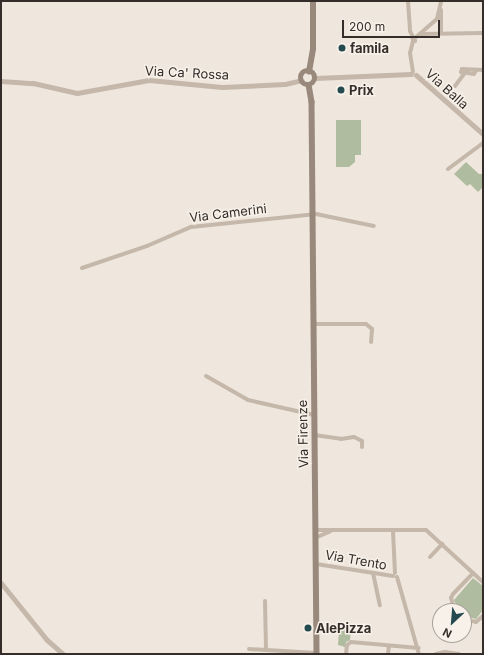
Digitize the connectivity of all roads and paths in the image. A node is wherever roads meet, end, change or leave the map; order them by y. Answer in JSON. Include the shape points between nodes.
{"nodes":[{"id":1,"x":313,"y":1,"type":"edge"},
{"id":2,"x":408,"y":1,"type":"edge"},
{"id":3,"x":441,"y":1,"type":"edge"},
{"id":4,"x":441,"y":10,"type":"junction"},
{"id":5,"x":437,"y":20,"type":"junction"},
{"id":6,"x":442,"y":27,"type":"junction"},
{"id":7,"x":429,"y":28,"type":"junction"},
{"id":8,"x":441,"y":32,"type":"junction"},
{"id":9,"x":433,"y":33,"type":"junction"},
{"id":10,"x":483,"y":33,"type":"edge"},
{"id":11,"x":421,"y":34,"type":"junction"},
{"id":12,"x":413,"y":39,"type":"junction"},
{"id":13,"x":483,"y":70,"type":"edge"},
{"id":14,"x":309,"y":72,"type":"junction"},
{"id":15,"x":413,"y":74,"type":"junction"},
{"id":16,"x":315,"y":78,"type":"junction"},
{"id":17,"x":302,"y":80,"type":"junction"},
{"id":18,"x":1,"y":81,"type":"edge"},
{"id":19,"x":309,"y":85,"type":"junction"},
{"id":20,"x":455,"y":86,"type":"dead end"},
{"id":21,"x":483,"y":134,"type":"edge"},
{"id":22,"x":483,"y":144,"type":"edge"},
{"id":23,"x":448,"y":169,"type":"dead end"},
{"id":24,"x":312,"y":214,"type":"junction"},
{"id":25,"x":374,"y":226,"type":"dead end"},
{"id":26,"x":82,"y":268,"type":"dead end"},
{"id":27,"x":312,"y":324,"type":"junction"},
{"id":28,"x":371,"y":342,"type":"dead end"},
{"id":29,"x":206,"y":376,"type":"dead end"},
{"id":30,"x":314,"y":415,"type":"junction"},
{"id":31,"x":314,"y":435,"type":"junction"},
{"id":32,"x":362,"y":447,"type":"dead end"},
{"id":33,"x":315,"y":530,"type":"junction"},
{"id":34,"x":393,"y":530,"type":"junction"},
{"id":35,"x":331,"y":531,"type":"junction"},
{"id":36,"x":315,"y":538,"type":"junction"},
{"id":37,"x":442,"y":544,"type":"junction"},
{"id":38,"x":430,"y":557,"type":"dead end"},
{"id":39,"x":316,"y":564,"type":"junction"},
{"id":40,"x":473,"y":573,"type":"junction"},
{"id":41,"x":373,"y":574,"type":"junction"},
{"id":42,"x":395,"y":576,"type":"junction"},
{"id":43,"x":483,"y":582,"type":"edge"},
{"id":44,"x":1,"y":583,"type":"edge"},
{"id":45,"x":265,"y":601,"type":"dead end"},
{"id":46,"x":453,"y":603,"type":"edge"},
{"id":47,"x":380,"y":605,"type":"dead end"},
{"id":48,"x":483,"y":616,"type":"edge"},
{"id":49,"x":472,"y":621,"type":"edge"},
{"id":50,"x":389,"y":646,"type":"junction"},
{"id":51,"x":418,"y":648,"type":"junction"},
{"id":52,"x":249,"y":649,"type":"dead end"},
{"id":53,"x":266,"y":650,"type":"junction"},
{"id":54,"x":272,"y":653,"type":"edge"},
{"id":55,"x":316,"y":653,"type":"edge"},
{"id":56,"x":63,"y":654,"type":"edge"},
{"id":57,"x":346,"y":654,"type":"edge"},
{"id":58,"x":388,"y":654,"type":"edge"},
{"id":59,"x":419,"y":654,"type":"edge"},
{"id":60,"x":436,"y":654,"type":"edge"},
{"id":61,"x":459,"y":654,"type":"edge"}],
"edges":[{"from":1,"to":14,"type":"main road","via":[[313,49]]},
{"from":2,"to":12,"type":"street"},
{"from":3,"to":4,"type":"street"},
{"from":4,"to":5,"type":"street"},
{"from":4,"to":6,"type":"street"},
{"from":5,"to":6,"type":"street"},
{"from":5,"to":7,"type":"street"},
{"from":6,"to":8,"type":"street"},
{"from":7,"to":9,"type":"street"},
{"from":7,"to":11,"type":"street"},
{"from":8,"to":9,"type":"street"},
{"from":8,"to":10,"type":"street"},
{"from":9,"to":11,"type":"street"},
{"from":11,"to":12,"type":"street"},
{"from":12,"to":15,"type":"street","via":[[410,53]]},
{"from":13,"to":20,"type":"street","via":[[462,70],[464,74]]},
{"from":14,"to":16,"type":"main road"},
{"from":14,"to":17,"type":"main road","via":[[304,74]]},
{"from":15,"to":16,"type":"street","name":"Via Balla"},
{"from":15,"to":21,"type":"street","name":"Via Balla"},
{"from":16,"to":19,"type":"main road"},
{"from":17,"to":18,"type":"street","name":"Via Ca' Rossa","via":[[285,84],[222,87],[149,80],[77,93],[33,83]]},
{"from":17,"to":19,"type":"main road"},
{"from":19,"to":24,"type":"main road","name":"Via Firenze","via":[[312,102]]},
{"from":22,"to":23,"type":"street"},
{"from":24,"to":25,"type":"street"},
{"from":24,"to":26,"type":"street","name":"Via Camerini","via":[[184,229],[147,246]]},
{"from":24,"to":27,"type":"main road","name":"Via Firenze"},
{"from":27,"to":28,"type":"street","via":[[366,324],[372,329]]},
{"from":27,"to":30,"type":"main road","name":"Via Firenze"},
{"from":29,"to":30,"type":"street","via":[[248,400]]},
{"from":30,"to":31,"type":"main road","name":"Via Firenze"},
{"from":31,"to":32,"type":"street","via":[[341,439],[354,437],[362,441]]},
{"from":31,"to":33,"type":"main road","name":"Via Firenze"},
{"from":33,"to":35,"type":"street"},
{"from":33,"to":36,"type":"main road","name":"Via Firenze"},
{"from":34,"to":35,"type":"street"},
{"from":34,"to":37,"type":"street","via":[[426,530]]},
{"from":34,"to":42,"type":"street","name":"Via Trento"},
{"from":35,"to":36,"type":"street"},
{"from":36,"to":39,"type":"main road","name":"Via Firenze"},
{"from":37,"to":38,"type":"street"},
{"from":37,"to":40,"type":"street"},
{"from":39,"to":41,"type":"street","name":"Via Trento"},
{"from":39,"to":55,"type":"main road","name":"Via Firenze"},
{"from":40,"to":43,"type":"street"},
{"from":40,"to":46,"type":"street","via":[[453,594]]},
{"from":41,"to":42,"type":"street","name":"Via Trento"},
{"from":41,"to":47,"type":"street"},
{"from":42,"to":51,"type":"street","name":"Via Trento"},
{"from":44,"to":56,"type":"street","via":[[47,640]]},
{"from":45,"to":53,"type":"street"},
{"from":48,"to":49,"type":"street","via":[[476,622]]},
{"from":50,"to":51,"type":"street"},
{"from":50,"to":57,"type":"street","via":[[351,642],[347,645]]},
{"from":50,"to":58,"type":"street"},
{"from":51,"to":59,"type":"street","name":"Via Trento"},
{"from":52,"to":53,"type":"street"},
{"from":53,"to":54,"type":"street"},
{"from":54,"to":55,"type":"street"},
{"from":60,"to":61,"type":"street"}]}
